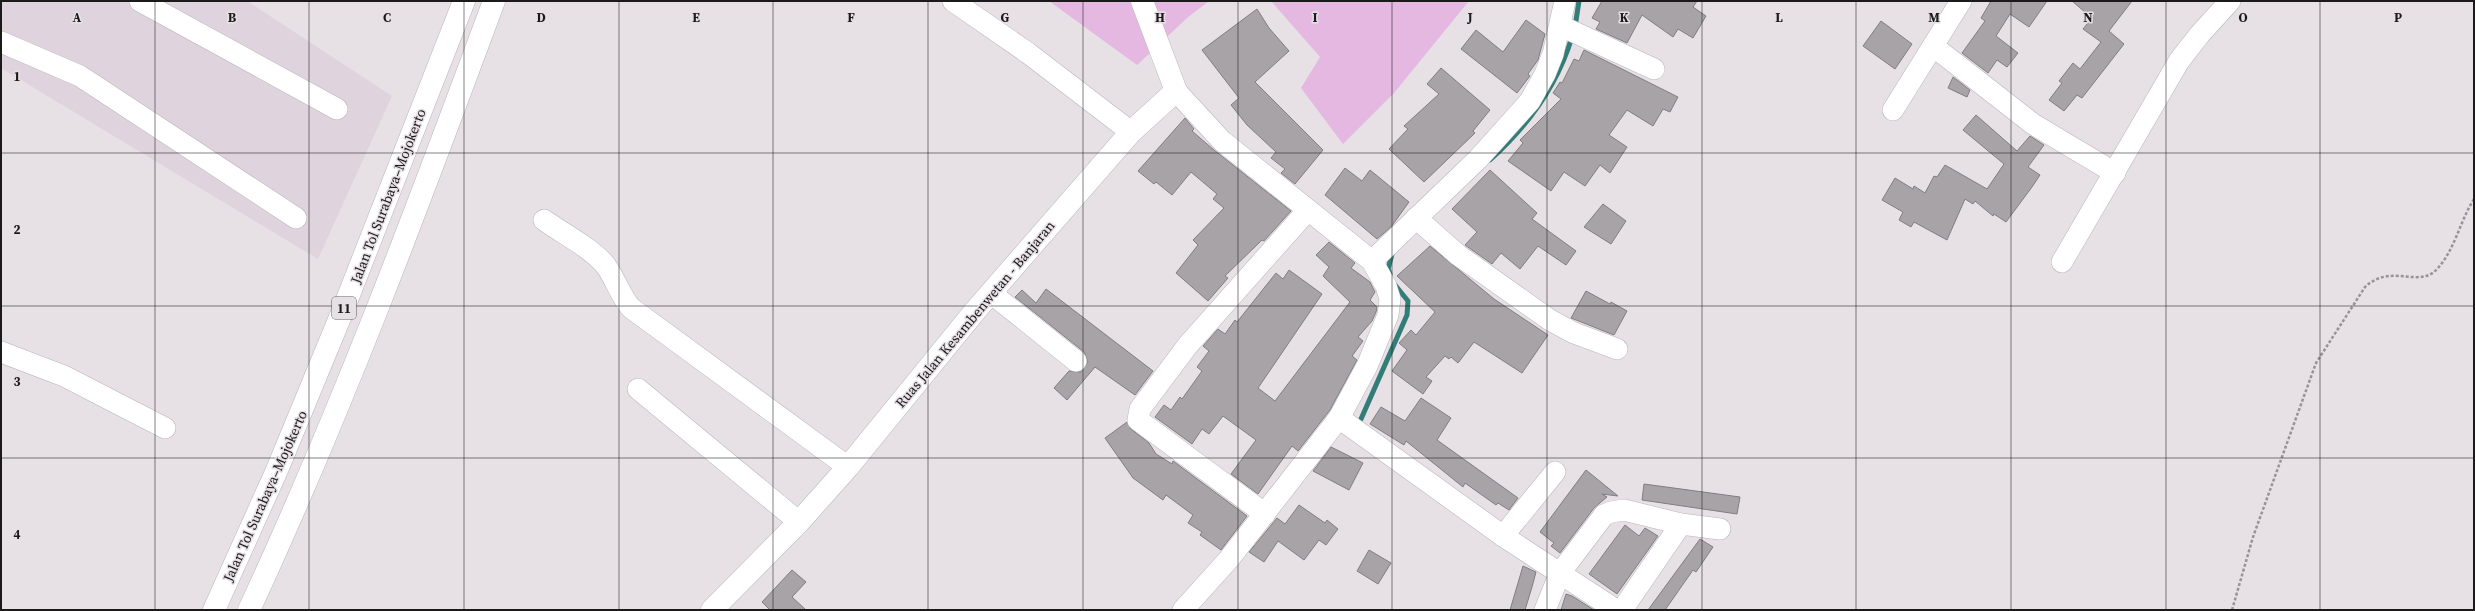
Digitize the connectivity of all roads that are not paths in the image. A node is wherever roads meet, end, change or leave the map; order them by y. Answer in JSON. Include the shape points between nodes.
{"nodes":[{"id":1,"x":140,"y":1,"type":"edge"},
{"id":2,"x":464,"y":1,"type":"edge"},
{"id":3,"x":494,"y":1,"type":"edge"},
{"id":4,"x":953,"y":1,"type":"edge"},
{"id":5,"x":1142,"y":1,"type":"edge"},
{"id":6,"x":1565,"y":1,"type":"edge"},
{"id":7,"x":1961,"y":1,"type":"edge"},
{"id":8,"x":2230,"y":1,"type":"edge"},
{"id":9,"x":1561,"y":26,"type":"junction"},
{"id":10,"x":1,"y":42,"type":"edge"},
{"id":11,"x":1933,"y":46,"type":"junction"},
{"id":12,"x":1654,"y":69,"type":"dead end"},
{"id":13,"x":1176,"y":92,"type":"junction"},
{"id":14,"x":337,"y":109,"type":"dead end"},
{"id":15,"x":1893,"y":110,"type":"dead end"},
{"id":16,"x":1131,"y":132,"type":"junction"},
{"id":17,"x":2115,"y":173,"type":"junction"},
{"id":18,"x":1308,"y":210,"type":"junction"},
{"id":19,"x":296,"y":218,"type":"dead end"},
{"id":20,"x":1416,"y":218,"type":"junction"},
{"id":21,"x":544,"y":220,"type":"dead end"},
{"id":22,"x":1372,"y":261,"type":"junction"},
{"id":23,"x":2062,"y":262,"type":"dead end"},
{"id":24,"x":991,"y":293,"type":"junction"},
{"id":25,"x":1616,"y":348,"type":"dead end"},
{"id":26,"x":1,"y":352,"type":"edge"},
{"id":27,"x":1076,"y":362,"type":"dead end"},
{"id":28,"x":638,"y":389,"type":"dead end"},
{"id":29,"x":1339,"y":418,"type":"junction"},
{"id":30,"x":165,"y":428,"type":"dead end"},
{"id":31,"x":848,"y":467,"type":"junction"},
{"id":32,"x":1555,"y":472,"type":"dead end"},
{"id":33,"x":1265,"y":514,"type":"junction"},
{"id":34,"x":799,"y":522,"type":"junction"},
{"id":35,"x":1681,"y":524,"type":"junction"},
{"id":36,"x":1720,"y":529,"type":"dead end"},
{"id":37,"x":1503,"y":536,"type":"junction"},
{"id":38,"x":1560,"y":574,"type":"junction"},
{"id":39,"x":719,"y":607,"type":"edge"},
{"id":40,"x":214,"y":610,"type":"edge"},
{"id":41,"x":249,"y":610,"type":"edge"},
{"id":42,"x":1182,"y":610,"type":"edge"},
{"id":43,"x":1545,"y":610,"type":"edge"},
{"id":44,"x":1616,"y":610,"type":"edge"},
{"id":45,"x":1622,"y":610,"type":"edge"}],
"edges":[{"from":1,"to":14,"type":"street"},
{"from":2,"to":40,"type":"main road","name":"Jalan Tol Surabaya–Mojokerto","number":"11","via":[[341,315],[277,470]]},
{"from":3,"to":41,"type":"main road","number":"11","via":[[398,254],[298,505]]},
{"from":4,"to":16,"type":"street","via":[[1028,53]]},
{"from":5,"to":13,"type":"main road"},
{"from":6,"to":9,"type":"street"},
{"from":7,"to":11,"type":"street"},
{"from":8,"to":17,"type":"street","via":[[2179,61]]},
{"from":9,"to":12,"type":"street"},
{"from":9,"to":20,"type":"street","via":[[1545,74],[1530,101],[1478,159]]},
{"from":10,"to":19,"type":"street","via":[[80,76]]},
{"from":11,"to":15,"type":"street"},
{"from":11,"to":17,"type":"street","via":[[2034,124]]},
{"from":13,"to":16,"type":"main road","name":"Ruas Jalan Kesambenwetan - Banjaran"},
{"from":13,"to":18,"type":"street","via":[[1222,141]]},
{"from":16,"to":24,"type":"main road","name":"Ruas Jalan Kesambenwetan - Banjaran"},
{"from":17,"to":23,"type":"street"},
{"from":18,"to":22,"type":"street"},
{"from":18,"to":33,"type":"street","via":[[1188,345],[1140,409],[1138,420]]},
{"from":20,"to":22,"type":"street"},
{"from":20,"to":25,"type":"street","via":[[1458,256],[1550,320],[1574,333]]},
{"from":21,"to":31,"type":"street","via":[[606,266],[622,297],[631,308]]},
{"from":22,"to":29,"type":"street","via":[[1390,299],[1388,315],[1367,366]]},
{"from":24,"to":27,"type":"street"},
{"from":24,"to":31,"type":"main road","name":"Ruas Jalan Kesambenwetan - Banjaran"},
{"from":26,"to":30,"type":"street","via":[[64,376]]},
{"from":28,"to":34,"type":"street"},
{"from":29,"to":33,"type":"street"},
{"from":29,"to":37,"type":"street"},
{"from":31,"to":34,"type":"main road","name":"Ruas Jalan Kesambenwetan - Banjaran"},
{"from":32,"to":37,"type":"street"},
{"from":33,"to":42,"type":"street","via":[[1229,559]]},
{"from":34,"to":39,"type":"main road","name":"Ruas Jalan Kesambenwetan - Banjaran"},
{"from":35,"to":36,"type":"street"},
{"from":35,"to":38,"type":"street","via":[[1624,510],[1611,512],[1604,516]]},
{"from":35,"to":45,"type":"street"},
{"from":37,"to":38,"type":"street"},
{"from":38,"to":43,"type":"street"},
{"from":38,"to":44,"type":"street"}]}
